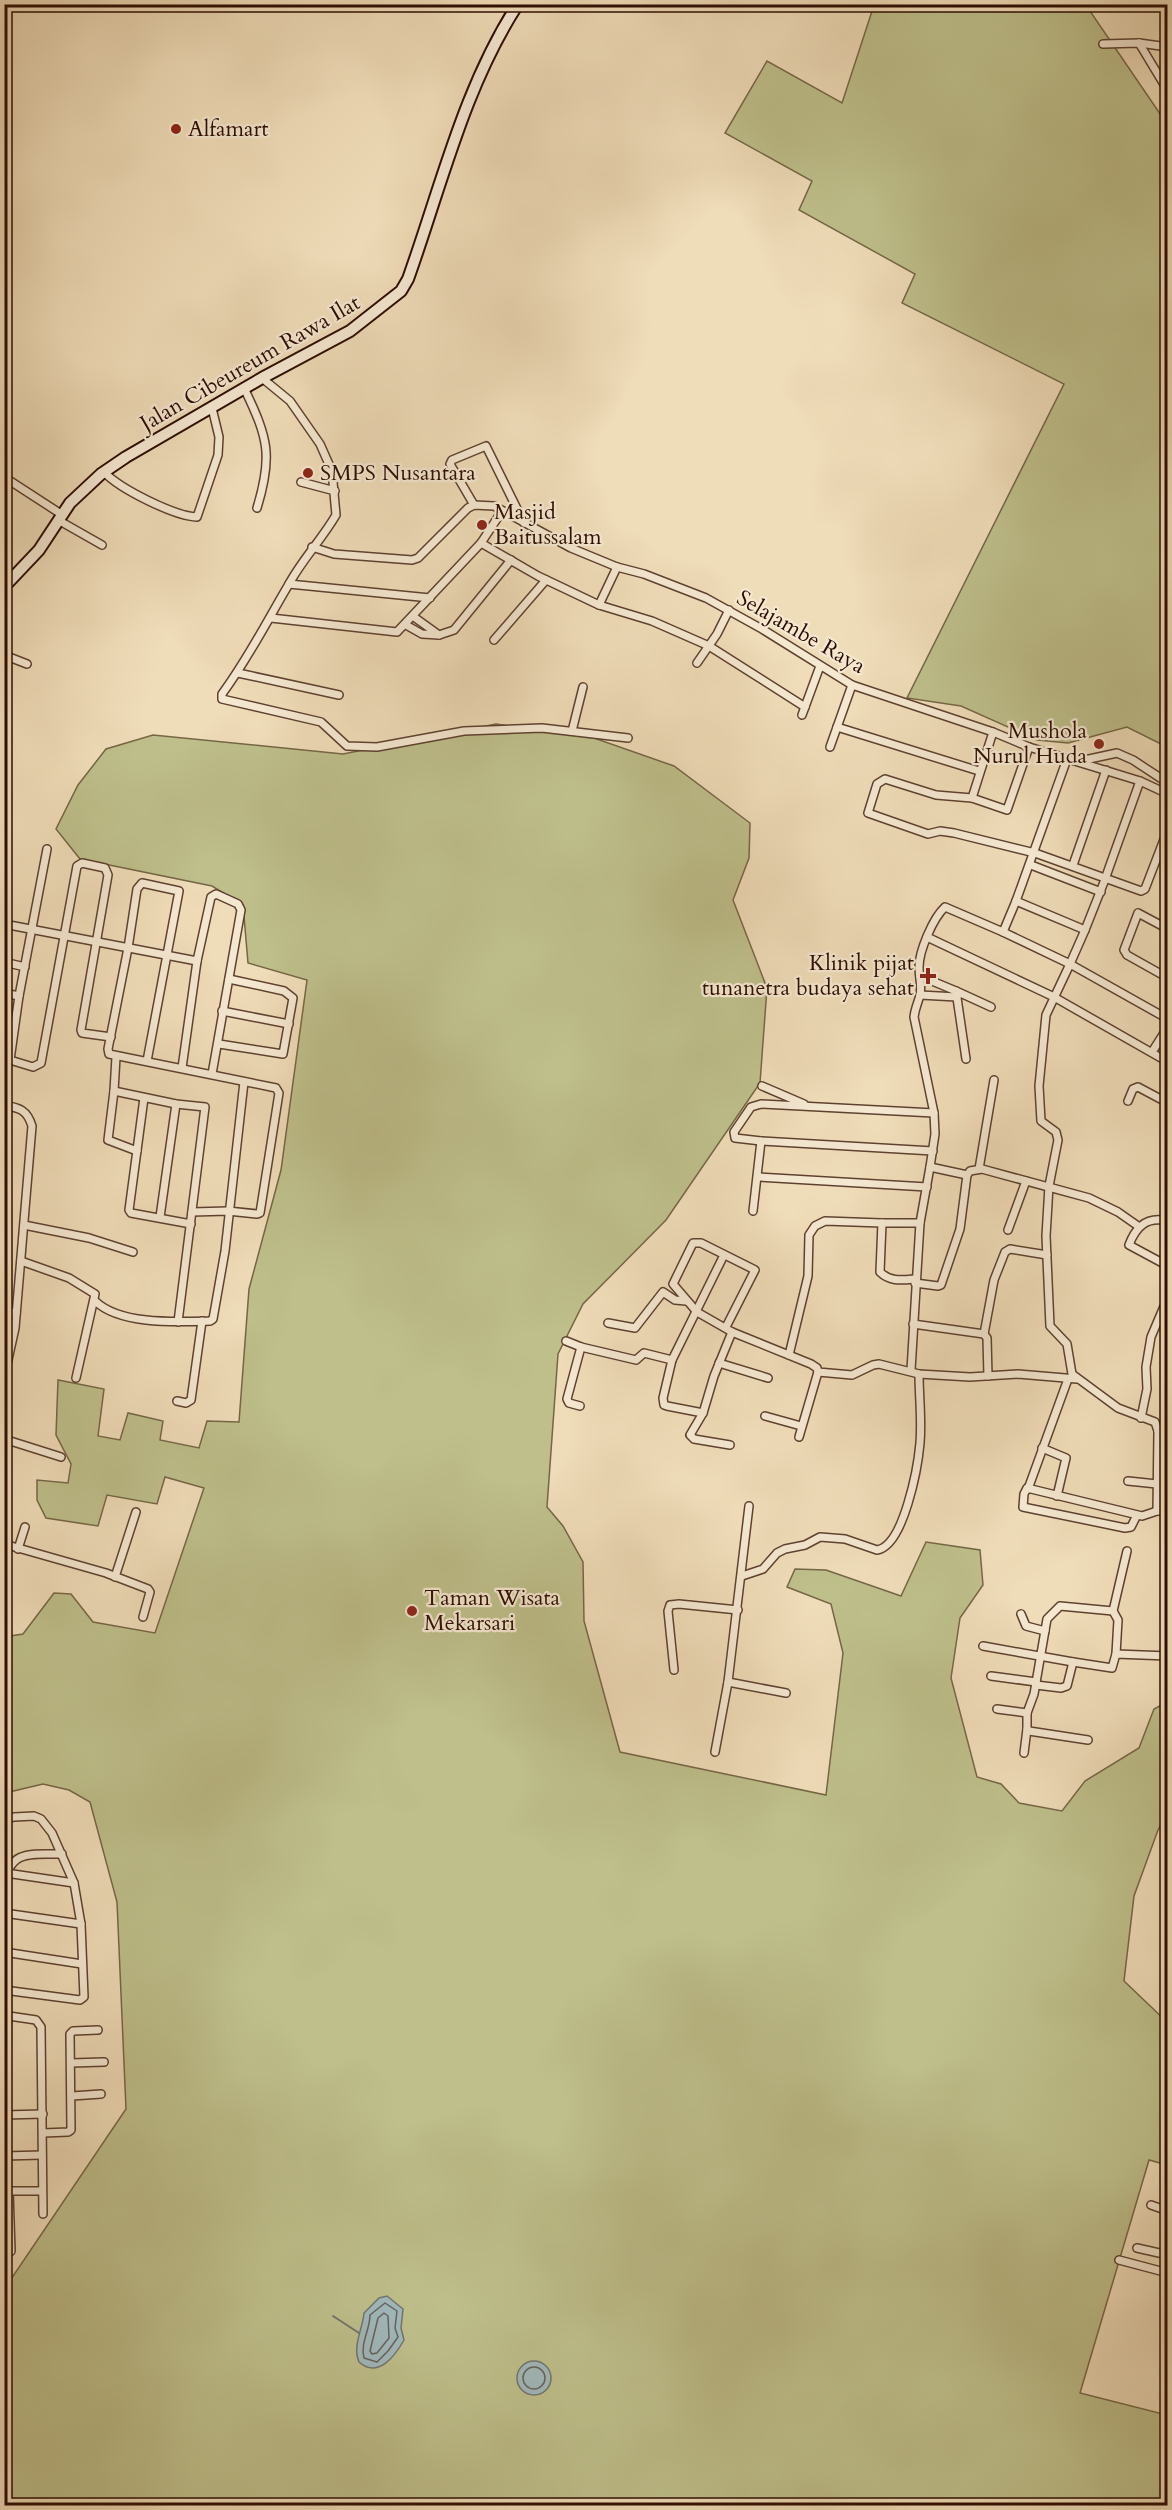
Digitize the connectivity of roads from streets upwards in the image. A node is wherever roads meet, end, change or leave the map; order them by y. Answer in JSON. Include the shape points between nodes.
{"nodes":[{"id":1,"x":518,"y":4,"type":"edge"},
{"id":2,"x":1139,"y":43,"type":"junction"},
{"id":3,"x":1103,"y":44,"type":"dead end"},
{"id":4,"x":1167,"y":46,"type":"edge"},
{"id":5,"x":1167,"y":91,"type":"edge"},
{"id":6,"x":262,"y":378,"type":"junction"},
{"id":7,"x":245,"y":390,"type":"junction"},
{"id":8,"x":212,"y":408,"type":"junction"},
{"id":9,"x":104,"y":472,"type":"junction"},
{"id":10,"x":4,"y":477,"type":"edge"},
{"id":11,"x":301,"y":482,"type":"dead end"},
{"id":12,"x":335,"y":491,"type":"junction"},
{"id":13,"x":474,"y":505,"type":"junction"},
{"id":14,"x":257,"y":508,"type":"dead end"},
{"id":15,"x":502,"y":511,"type":"junction"},
{"id":16,"x":59,"y":517,"type":"junction"},
{"id":17,"x":524,"y":523,"type":"junction"},
{"id":18,"x":481,"y":543,"type":"junction"},
{"id":19,"x":102,"y":545,"type":"dead end"},
{"id":20,"x":312,"y":546,"type":"junction"},
{"id":21,"x":511,"y":560,"type":"junction"},
{"id":22,"x":617,"y":567,"type":"junction"},
{"id":23,"x":546,"y":580,"type":"junction"},
{"id":24,"x":289,"y":584,"type":"junction"},
{"id":25,"x":4,"y":587,"type":"edge"},
{"id":26,"x":430,"y":598,"type":"junction"},
{"id":27,"x":599,"y":605,"type":"junction"},
{"id":28,"x":729,"y":610,"type":"junction"},
{"id":29,"x":414,"y":616,"type":"junction"},
{"id":30,"x":271,"y":618,"type":"junction"},
{"id":31,"x":406,"y":625,"type":"junction"},
{"id":32,"x":439,"y":635,"type":"junction"},
{"id":33,"x":494,"y":640,"type":"dead end"},
{"id":34,"x":709,"y":646,"type":"junction"},
{"id":35,"x":4,"y":655,"type":"edge"},
{"id":36,"x":697,"y":663,"type":"dead end"},
{"id":37,"x":27,"y":664,"type":"dead end"},
{"id":38,"x":820,"y":666,"type":"junction"},
{"id":39,"x":238,"y":673,"type":"junction"},
{"id":40,"x":852,"y":686,"type":"junction"},
{"id":41,"x":584,"y":687,"type":"dead end"},
{"id":42,"x":339,"y":695,"type":"dead end"},
{"id":43,"x":805,"y":707,"type":"junction"},
{"id":44,"x":802,"y":715,"type":"dead end"},
{"id":45,"x":837,"y":727,"type":"junction"},
{"id":46,"x":572,"y":731,"type":"junction"},
{"id":47,"x":993,"y":732,"type":"junction"},
{"id":48,"x":628,"y":738,"type":"dead end"},
{"id":49,"x":830,"y":747,"type":"dead end"},
{"id":50,"x":1029,"y":747,"type":"junction"},
{"id":51,"x":1067,"y":759,"type":"junction"},
{"id":52,"x":1078,"y":762,"type":"junction"},
{"id":53,"x":1106,"y":770,"type":"junction"},
{"id":54,"x":979,"y":771,"type":"junction"},
{"id":55,"x":1140,"y":781,"type":"junction"},
{"id":56,"x":1167,"y":783,"type":"edge"},
{"id":57,"x":1167,"y":794,"type":"edge"},
{"id":58,"x":972,"y":798,"type":"junction"},
{"id":59,"x":1167,"y":829,"type":"edge"},
{"id":60,"x":47,"y":849,"type":"dead end"},
{"id":61,"x":1035,"y":853,"type":"junction"},
{"id":62,"x":1031,"y":865,"type":"junction"},
{"id":63,"x":1073,"y":865,"type":"junction"},
{"id":64,"x":1103,"y":885,"type":"junction"},
{"id":65,"x":1016,"y":901,"type":"junction"},
{"id":66,"x":4,"y":924,"type":"edge"},
{"id":67,"x":32,"y":929,"type":"junction"},
{"id":68,"x":1167,"y":929,"type":"edge"},
{"id":69,"x":1084,"y":930,"type":"junction"},
{"id":70,"x":1003,"y":932,"type":"junction"},
{"id":71,"x":64,"y":936,"type":"junction"},
{"id":72,"x":927,"y":937,"type":"junction"},
{"id":73,"x":96,"y":942,"type":"junction"},
{"id":74,"x":128,"y":948,"type":"junction"},
{"id":75,"x":167,"y":955,"type":"junction"},
{"id":76,"x":197,"y":961,"type":"junction"},
{"id":77,"x":4,"y":962,"type":"edge"},
{"id":78,"x":1070,"y":964,"type":"junction"},
{"id":79,"x":25,"y":967,"type":"junction"},
{"id":80,"x":920,"y":976,"type":"junction"},
{"id":81,"x":1167,"y":978,"type":"edge"},
{"id":82,"x":229,"y":980,"type":"junction"},
{"id":83,"x":4,"y":993,"type":"edge"},
{"id":84,"x":957,"y":994,"type":"junction"},
{"id":85,"x":920,"y":995,"type":"junction"},
{"id":86,"x":19,"y":996,"type":"junction"},
{"id":87,"x":1054,"y":997,"type":"junction"},
{"id":88,"x":991,"y":1007,"type":"dead end"},
{"id":89,"x":222,"y":1011,"type":"junction"},
{"id":90,"x":1167,"y":1019,"type":"edge"},
{"id":91,"x":4,"y":1024,"type":"edge"},
{"id":92,"x":289,"y":1024,"type":"junction"},
{"id":93,"x":14,"y":1026,"type":"junction"},
{"id":94,"x":1167,"y":1027,"type":"edge"},
{"id":95,"x":111,"y":1037,"type":"junction"},
{"id":96,"x":219,"y":1044,"type":"junction"},
{"id":97,"x":1152,"y":1052,"type":"junction"},
{"id":98,"x":116,"y":1057,"type":"junction"},
{"id":99,"x":966,"y":1059,"type":"dead end"},
{"id":100,"x":147,"y":1061,"type":"junction"},
{"id":101,"x":1167,"y":1062,"type":"edge"},
{"id":102,"x":182,"y":1068,"type":"junction"},
{"id":103,"x":212,"y":1074,"type":"junction"},
{"id":104,"x":994,"y":1080,"type":"dead end"},
{"id":105,"x":244,"y":1082,"type":"junction"},
{"id":106,"x":762,"y":1086,"type":"dead end"},
{"id":107,"x":114,"y":1091,"type":"junction"},
{"id":108,"x":144,"y":1098,"type":"junction"},
{"id":109,"x":1128,"y":1101,"type":"dead end"},
{"id":110,"x":1167,"y":1103,"type":"edge"},
{"id":111,"x":176,"y":1104,"type":"junction"},
{"id":112,"x":4,"y":1105,"type":"edge"},
{"id":113,"x":810,"y":1107,"type":"junction"},
{"id":114,"x":934,"y":1113,"type":"junction"},
{"id":115,"x":761,"y":1141,"type":"junction"},
{"id":116,"x":137,"y":1151,"type":"junction"},
{"id":117,"x":933,"y":1151,"type":"junction"},
{"id":118,"x":930,"y":1167,"type":"junction"},
{"id":119,"x":979,"y":1169,"type":"junction"},
{"id":120,"x":967,"y":1175,"type":"junction"},
{"id":121,"x":759,"y":1177,"type":"junction"},
{"id":122,"x":1026,"y":1181,"type":"junction"},
{"id":123,"x":1049,"y":1186,"type":"junction"},
{"id":124,"x":927,"y":1187,"type":"junction"},
{"id":125,"x":228,"y":1211,"type":"junction"},
{"id":126,"x":753,"y":1211,"type":"dead end"},
{"id":127,"x":192,"y":1212,"type":"junction"},
{"id":128,"x":160,"y":1217,"type":"junction"},
{"id":129,"x":1167,"y":1221,"type":"edge"},
{"id":130,"x":882,"y":1223,"type":"junction"},
{"id":131,"x":920,"y":1223,"type":"junction"},
{"id":132,"x":191,"y":1224,"type":"junction"},
{"id":133,"x":24,"y":1225,"type":"junction"},
{"id":134,"x":1138,"y":1226,"type":"junction"},
{"id":135,"x":1008,"y":1230,"type":"dead end"},
{"id":136,"x":132,"y":1252,"type":"dead end"},
{"id":137,"x":724,"y":1255,"type":"junction"},
{"id":138,"x":1047,"y":1255,"type":"junction"},
{"id":139,"x":21,"y":1261,"type":"junction"},
{"id":140,"x":1167,"y":1266,"type":"edge"},
{"id":141,"x":915,"y":1281,"type":"junction"},
{"id":142,"x":1167,"y":1297,"type":"edge"},
{"id":143,"x":95,"y":1301,"type":"junction"},
{"id":144,"x":686,"y":1301,"type":"junction"},
{"id":145,"x":4,"y":1311,"type":"edge"},
{"id":146,"x":697,"y":1312,"type":"junction"},
{"id":147,"x":16,"y":1313,"type":"junction"},
{"id":148,"x":202,"y":1321,"type":"junction"},
{"id":149,"x":178,"y":1322,"type":"junction"},
{"id":150,"x":608,"y":1323,"type":"dead end"},
{"id":151,"x":913,"y":1324,"type":"junction"},
{"id":152,"x":729,"y":1330,"type":"junction"},
{"id":153,"x":984,"y":1334,"type":"junction"},
{"id":154,"x":566,"y":1341,"type":"dead end"},
{"id":155,"x":581,"y":1347,"type":"junction"},
{"id":156,"x":789,"y":1356,"type":"junction"},
{"id":157,"x":672,"y":1360,"type":"junction"},
{"id":158,"x":719,"y":1363,"type":"junction"},
{"id":159,"x":818,"y":1372,"type":"junction"},
{"id":160,"x":915,"y":1372,"type":"junction"},
{"id":161,"x":988,"y":1376,"type":"junction"},
{"id":162,"x":4,"y":1378,"type":"edge"},
{"id":163,"x":76,"y":1378,"type":"dead end"},
{"id":164,"x":768,"y":1378,"type":"dead end"},
{"id":165,"x":1068,"y":1379,"type":"junction"},
{"id":166,"x":1077,"y":1379,"type":"junction"},
{"id":167,"x":177,"y":1401,"type":"dead end"},
{"id":168,"x":580,"y":1406,"type":"dead end"},
{"id":169,"x":703,"y":1413,"type":"junction"},
{"id":170,"x":765,"y":1416,"type":"dead end"},
{"id":171,"x":1141,"y":1418,"type":"junction"},
{"id":172,"x":1167,"y":1424,"type":"edge"},
{"id":173,"x":801,"y":1426,"type":"junction"},
{"id":174,"x":1158,"y":1431,"type":"junction"},
{"id":175,"x":799,"y":1437,"type":"dead end"},
{"id":176,"x":4,"y":1439,"type":"edge"},
{"id":177,"x":730,"y":1445,"type":"dead end"},
{"id":178,"x":1042,"y":1448,"type":"junction"},
{"id":179,"x":1158,"y":1453,"type":"junction"},
{"id":180,"x":1167,"y":1456,"type":"edge"},
{"id":181,"x":60,"y":1457,"type":"dead end"},
{"id":182,"x":1128,"y":1481,"type":"dead end"},
{"id":183,"x":1157,"y":1484,"type":"junction"},
{"id":184,"x":1028,"y":1489,"type":"junction"},
{"id":185,"x":1057,"y":1496,"type":"junction"},
{"id":186,"x":749,"y":1506,"type":"dead end"},
{"id":187,"x":1157,"y":1511,"type":"junction"},
{"id":188,"x":1167,"y":1511,"type":"edge"},
{"id":189,"x":136,"y":1512,"type":"dead end"},
{"id":190,"x":1137,"y":1515,"type":"junction"},
{"id":191,"x":25,"y":1527,"type":"dead end"},
{"id":192,"x":5,"y":1546,"type":"edge"},
{"id":193,"x":18,"y":1549,"type":"junction"},
{"id":194,"x":1127,"y":1551,"type":"dead end"},
{"id":195,"x":115,"y":1576,"type":"junction"},
{"id":196,"x":742,"y":1576,"type":"junction"},
{"id":197,"x":738,"y":1610,"type":"junction"},
{"id":198,"x":1113,"y":1611,"type":"junction"},
{"id":199,"x":1021,"y":1614,"type":"dead end"},
{"id":200,"x":143,"y":1617,"type":"dead end"},
{"id":201,"x":1045,"y":1631,"type":"junction"},
{"id":202,"x":983,"y":1646,"type":"dead end"},
{"id":203,"x":1116,"y":1654,"type":"junction"},
{"id":204,"x":1041,"y":1656,"type":"junction"},
{"id":205,"x":1167,"y":1656,"type":"edge"},
{"id":206,"x":1073,"y":1662,"type":"junction"},
{"id":207,"x":674,"y":1670,"type":"dead end"},
{"id":208,"x":991,"y":1676,"type":"dead end"},
{"id":209,"x":728,"y":1682,"type":"junction"},
{"id":210,"x":1036,"y":1684,"type":"junction"},
{"id":211,"x":786,"y":1693,"type":"dead end"},
{"id":212,"x":997,"y":1709,"type":"dead end"},
{"id":213,"x":1028,"y":1713,"type":"junction"},
{"id":214,"x":1027,"y":1729,"type":"junction"},
{"id":215,"x":1088,"y":1740,"type":"dead end"},
{"id":216,"x":715,"y":1752,"type":"dead end"},
{"id":217,"x":1024,"y":1753,"type":"dead end"},
{"id":218,"x":4,"y":1820,"type":"edge"},
{"id":219,"x":62,"y":1854,"type":"junction"},
{"id":220,"x":6,"y":1873,"type":"junction"},
{"id":221,"x":74,"y":1883,"type":"junction"},
{"id":222,"x":4,"y":1884,"type":"edge"},
{"id":223,"x":4,"y":1913,"type":"edge"},
{"id":224,"x":81,"y":1924,"type":"junction"},
{"id":225,"x":4,"y":1952,"type":"edge"},
{"id":226,"x":82,"y":1964,"type":"junction"},
{"id":227,"x":4,"y":1990,"type":"edge"},
{"id":228,"x":4,"y":2019,"type":"edge"},
{"id":229,"x":98,"y":2030,"type":"dead end"},
{"id":230,"x":4,"y":2045,"type":"edge"},
{"id":231,"x":104,"y":2062,"type":"dead end"},
{"id":232,"x":71,"y":2063,"type":"junction"},
{"id":233,"x":101,"y":2094,"type":"dead end"},
{"id":234,"x":72,"y":2096,"type":"junction"},
{"id":235,"x":6,"y":2114,"type":"edge"},
{"id":236,"x":43,"y":2114,"type":"junction"},
{"id":237,"x":43,"y":2133,"type":"junction"},
{"id":238,"x":42,"y":2155,"type":"junction"},
{"id":239,"x":4,"y":2156,"type":"edge"},
{"id":240,"x":7,"y":2191,"type":"edge"},
{"id":241,"x":42,"y":2191,"type":"junction"},
{"id":242,"x":1151,"y":2205,"type":"dead end"},
{"id":243,"x":1167,"y":2211,"type":"edge"},
{"id":244,"x":43,"y":2214,"type":"dead end"},
{"id":245,"x":1137,"y":2248,"type":"dead end"},
{"id":246,"x":11,"y":2251,"type":"dead end"},
{"id":247,"x":1167,"y":2256,"type":"edge"},
{"id":248,"x":1119,"y":2260,"type":"dead end"},
{"id":249,"x":1167,"y":2273,"type":"edge"}],
"edges":[{"from":1,"to":6,"type":"street","name":"Jalan Cibeureum Rawa Ilat","via":[[502,29],[466,109],[408,279],[400,291],[350,331]]},
{"from":2,"to":3,"type":"street"},
{"from":2,"to":4,"type":"street"},
{"from":2,"to":5,"type":"street"},
{"from":6,"to":7,"type":"street","name":"Jalan Cibeureum Rawa Ilat"},
{"from":6,"to":12,"type":"street","via":[[293,404],[320,444],[332,471]]},
{"from":7,"to":8,"type":"street","name":"Jalan Cibeureum Rawa Ilat"},
{"from":7,"to":14,"type":"street","via":[[267,448]]},
{"from":8,"to":9,"type":"street","name":"Jalan Cibeureum Rawa Ilat"},
{"from":8,"to":9,"type":"street","via":[[219,437],[218,454],[197,517],[134,495]]},
{"from":9,"to":16,"type":"street","name":"Jalan Cibeureum Rawa Ilat"},
{"from":10,"to":16,"type":"street"},
{"from":11,"to":12,"type":"street"},
{"from":12,"to":20,"type":"street","via":[[335,516]]},
{"from":13,"to":15,"type":"street","name":"Selajambe Raya","via":[[494,506]]},
{"from":13,"to":17,"type":"street","via":[[450,464],[485,446]]},
{"from":13,"to":20,"type":"street","via":[[412,560],[334,554]]},
{"from":15,"to":17,"type":"street","name":"Selajambe Raya"},
{"from":15,"to":18,"type":"street"},
{"from":16,"to":19,"type":"street"},
{"from":16,"to":25,"type":"street","name":"Jalan Cibeureum Rawa Ilat","via":[[39,550]]},
{"from":17,"to":22,"type":"street","name":"Selajambe Raya"},
{"from":18,"to":21,"type":"street"},
{"from":18,"to":26,"type":"street"},
{"from":20,"to":24,"type":"street"},
{"from":21,"to":23,"type":"street"},
{"from":21,"to":32,"type":"street","via":[[454,630]]},
{"from":22,"to":27,"type":"street"},
{"from":22,"to":28,"type":"street","name":"Selajambe Raya","via":[[677,586]]},
{"from":23,"to":27,"type":"street"},
{"from":23,"to":33,"type":"street"},
{"from":24,"to":26,"type":"street"},
{"from":24,"to":30,"type":"street"},
{"from":26,"to":29,"type":"street"},
{"from":27,"to":34,"type":"street","via":[[652,621]]},
{"from":28,"to":34,"type":"street"},
{"from":28,"to":38,"type":"street","name":"Selajambe Raya"},
{"from":29,"to":31,"type":"street"},
{"from":29,"to":32,"type":"street"},
{"from":30,"to":31,"type":"street","via":[[393,632]]},
{"from":30,"to":39,"type":"street"},
{"from":31,"to":32,"type":"street","via":[[422,634]]},
{"from":34,"to":36,"type":"street"},
{"from":34,"to":43,"type":"street"},
{"from":35,"to":37,"type":"street"},
{"from":38,"to":40,"type":"street","name":"Selajambe Raya"},
{"from":38,"to":43,"type":"street"},
{"from":39,"to":42,"type":"street"},
{"from":39,"to":46,"type":"street","via":[[222,699],[321,722],[347,746],[377,747],[464,731]]},
{"from":40,"to":45,"type":"street"},
{"from":40,"to":47,"type":"street","name":"Selajambe Raya"},
{"from":41,"to":46,"type":"street"},
{"from":43,"to":44,"type":"street"},
{"from":45,"to":49,"type":"street"},
{"from":45,"to":54,"type":"street"},
{"from":46,"to":48,"type":"street"},
{"from":47,"to":50,"type":"street","name":"Selajambe Raya"},
{"from":47,"to":54,"type":"street"},
{"from":50,"to":51,"type":"street","name":"Selajambe Raya"},
{"from":50,"to":58,"type":"street","via":[[1008,809]]},
{"from":51,"to":52,"type":"street","name":"Selajambe Raya"},
{"from":51,"to":61,"type":"street"},
{"from":52,"to":53,"type":"street","name":"Selajambe Raya"},
{"from":52,"to":56,"type":"street","via":[[1117,753]]},
{"from":53,"to":55,"type":"street","name":"Selajambe Raya"},
{"from":53,"to":63,"type":"street"},
{"from":54,"to":58,"type":"street"},
{"from":55,"to":57,"type":"street","name":"Selajambe Raya"},
{"from":55,"to":64,"type":"street"},
{"from":58,"to":61,"type":"street","via":[[936,795],[885,779],[877,784],[868,813],[928,834],[954,833]]},
{"from":59,"to":64,"type":"street","via":[[1143,891]]},
{"from":60,"to":67,"type":"street"},
{"from":61,"to":62,"type":"street"},
{"from":61,"to":63,"type":"street"},
{"from":62,"to":64,"type":"street"},
{"from":62,"to":65,"type":"street"},
{"from":63,"to":64,"type":"street"},
{"from":64,"to":69,"type":"street"},
{"from":65,"to":69,"type":"street"},
{"from":65,"to":70,"type":"street"},
{"from":66,"to":67,"type":"street"},
{"from":67,"to":71,"type":"street"},
{"from":67,"to":79,"type":"street"},
{"from":68,"to":81,"type":"street","via":[[1138,913],[1124,950]]},
{"from":69,"to":78,"type":"street"},
{"from":70,"to":72,"type":"street","via":[[946,907]]},
{"from":70,"to":78,"type":"street"},
{"from":71,"to":73,"type":"street"},
{"from":71,"to":73,"type":"street","via":[[77,866],[82,863],[105,868],[108,875]]},
{"from":71,"to":93,"type":"street","via":[[38,1066],[10,1061]]},
{"from":72,"to":80,"type":"street","via":[[920,959]]},
{"from":72,"to":87,"type":"street"},
{"from":73,"to":74,"type":"street"},
{"from":73,"to":95,"type":"street","via":[[81,1030]]},
{"from":74,"to":75,"type":"street"},
{"from":74,"to":75,"type":"street","via":[[138,885],[144,883],[177,889]]},
{"from":74,"to":95,"type":"street"},
{"from":75,"to":76,"type":"street"},
{"from":75,"to":100,"type":"street"},
{"from":76,"to":82,"type":"street","via":[[211,897],[216,894],[238,904],[242,910]]},
{"from":76,"to":102,"type":"street"},
{"from":77,"to":79,"type":"street"},
{"from":78,"to":87,"type":"street"},
{"from":78,"to":90,"type":"street"},
{"from":79,"to":86,"type":"street"},
{"from":80,"to":84,"type":"street"},
{"from":80,"to":85,"type":"street"},
{"from":82,"to":89,"type":"street"},
{"from":82,"to":92,"type":"street","via":[[292,996]]},
{"from":83,"to":86,"type":"street"},
{"from":84,"to":85,"type":"street"},
{"from":84,"to":88,"type":"street"},
{"from":84,"to":99,"type":"street"},
{"from":85,"to":114,"type":"street","via":[[914,1017]]},
{"from":86,"to":93,"type":"street"},
{"from":87,"to":97,"type":"street"},
{"from":87,"to":123,"type":"street","via":[[1046,1015],[1039,1086],[1041,1121],[1056,1132],[1058,1140]]},
{"from":89,"to":92,"type":"street"},
{"from":89,"to":96,"type":"street"},
{"from":91,"to":93,"type":"street"},
{"from":92,"to":96,"type":"street","via":[[283,1054]]},
{"from":94,"to":97,"type":"street"},
{"from":95,"to":98,"type":"street","via":[[109,1054]]},
{"from":96,"to":103,"type":"street"},
{"from":97,"to":101,"type":"street"},
{"from":98,"to":100,"type":"street"},
{"from":98,"to":107,"type":"street"},
{"from":100,"to":102,"type":"street"},
{"from":102,"to":103,"type":"street"},
{"from":103,"to":105,"type":"street"},
{"from":104,"to":119,"type":"street"},
{"from":105,"to":125,"type":"street"},
{"from":105,"to":125,"type":"street","via":[[276,1088],[279,1093],[260,1212]]},
{"from":106,"to":113,"type":"street"},
{"from":107,"to":108,"type":"street"},
{"from":107,"to":116,"type":"street","via":[[108,1140]]},
{"from":108,"to":111,"type":"street"},
{"from":108,"to":116,"type":"street"},
{"from":109,"to":110,"type":"street","via":[[1133,1089],[1138,1088]]},
{"from":111,"to":127,"type":"street","via":[[203,1106],[206,1110]]},
{"from":111,"to":128,"type":"street"},
{"from":112,"to":133,"type":"street","via":[[22,1108],[32,1126]]},
{"from":113,"to":114,"type":"street"},
{"from":113,"to":115,"type":"street","via":[[751,1107],[734,1135]]},
{"from":114,"to":117,"type":"street"},
{"from":115,"to":117,"type":"street"},
{"from":115,"to":121,"type":"street"},
{"from":116,"to":128,"type":"street","via":[[129,1210]]},
{"from":117,"to":118,"type":"street"},
{"from":118,"to":120,"type":"street"},
{"from":118,"to":124,"type":"street"},
{"from":119,"to":120,"type":"street"},
{"from":119,"to":122,"type":"street"},
{"from":120,"to":141,"type":"street","via":[[960,1228],[941,1285]]},
{"from":121,"to":124,"type":"street"},
{"from":121,"to":126,"type":"street"},
{"from":122,"to":123,"type":"street"},
{"from":122,"to":135,"type":"street"},
{"from":123,"to":134,"type":"street","via":[[1089,1198]]},
{"from":123,"to":138,"type":"street"},
{"from":124,"to":131,"type":"street"},
{"from":125,"to":127,"type":"street"},
{"from":125,"to":148,"type":"street","via":[[213,1318]]},
{"from":127,"to":132,"type":"street"},
{"from":128,"to":132,"type":"street"},
{"from":129,"to":134,"type":"street","via":[[1151,1220]]},
{"from":130,"to":131,"type":"street"},
{"from":130,"to":141,"type":"street","via":[[880,1272],[887,1279]]},
{"from":130,"to":156,"type":"street","via":[[825,1221],[815,1226],[809,1235],[808,1275]]},
{"from":131,"to":141,"type":"street"},
{"from":132,"to":149,"type":"street"},
{"from":133,"to":136,"type":"street"},
{"from":133,"to":139,"type":"street"},
{"from":134,"to":140,"type":"street","via":[[1130,1246]]},
{"from":137,"to":144,"type":"street","via":[[700,1243],[690,1245],[673,1284]]},
{"from":137,"to":146,"type":"street"},
{"from":137,"to":152,"type":"street","via":[[755,1270]]},
{"from":138,"to":153,"type":"street","via":[[1005,1252],[994,1281]]},
{"from":138,"to":166,"type":"street","via":[[1049,1324],[1067,1344],[1070,1368]]},
{"from":139,"to":143,"type":"street","via":[[86,1287],[94,1292]]},
{"from":139,"to":147,"type":"street"},
{"from":141,"to":151,"type":"street"},
{"from":142,"to":171,"type":"street","via":[[1151,1337]]},
{"from":143,"to":149,"type":"street","via":[[103,1310],[118,1315]]},
{"from":143,"to":163,"type":"street"},
{"from":144,"to":146,"type":"street"},
{"from":144,"to":150,"type":"street","via":[[675,1300],[663,1292],[635,1329]]},
{"from":145,"to":147,"type":"street"},
{"from":146,"to":152,"type":"street"},
{"from":146,"to":157,"type":"street"},
{"from":147,"to":162,"type":"street"},
{"from":148,"to":149,"type":"street"},
{"from":148,"to":167,"type":"street","via":[[191,1400]]},
{"from":151,"to":153,"type":"street"},
{"from":151,"to":160,"type":"street"},
{"from":152,"to":156,"type":"street"},
{"from":152,"to":158,"type":"street"},
{"from":153,"to":161,"type":"street"},
{"from":154,"to":155,"type":"street"},
{"from":155,"to":157,"type":"street","via":[[636,1360],[644,1353]]},
{"from":155,"to":168,"type":"street","via":[[567,1399]]},
{"from":156,"to":159,"type":"street","via":[[811,1364]]},
{"from":157,"to":169,"type":"street","via":[[664,1405]]},
{"from":158,"to":164,"type":"street"},
{"from":158,"to":169,"type":"street"},
{"from":159,"to":160,"type":"street","via":[[852,1376],[879,1364]]},
{"from":159,"to":173,"type":"street"},
{"from":160,"to":161,"type":"street"},
{"from":160,"to":196,"type":"street","via":[[920,1443],[900,1525],[887,1544],[877,1550],[845,1539],[820,1537],[784,1549],[763,1569]]},
{"from":161,"to":165,"type":"street","via":[[1018,1374]]},
{"from":165,"to":166,"type":"street"},
{"from":165,"to":178,"type":"street"},
{"from":166,"to":171,"type":"street","via":[[1118,1408]]},
{"from":169,"to":177,"type":"street","via":[[691,1430],[691,1437]]},
{"from":170,"to":173,"type":"street"},
{"from":171,"to":174,"type":"street","via":[[1155,1422]]},
{"from":172,"to":174,"type":"street"},
{"from":173,"to":175,"type":"street"},
{"from":174,"to":179,"type":"street"},
{"from":176,"to":181,"type":"street"},
{"from":178,"to":184,"type":"street"},
{"from":178,"to":185,"type":"street","via":[[1066,1458]]},
{"from":179,"to":180,"type":"street"},
{"from":179,"to":183,"type":"street"},
{"from":182,"to":183,"type":"street"},
{"from":183,"to":187,"type":"street"},
{"from":184,"to":185,"type":"street"},
{"from":184,"to":190,"type":"street","via":[[1024,1490],[1023,1507],[1125,1528],[1131,1527]]},
{"from":185,"to":190,"type":"street"},
{"from":186,"to":196,"type":"street"},
{"from":187,"to":188,"type":"street"},
{"from":187,"to":190,"type":"street"},
{"from":189,"to":195,"type":"street"},
{"from":191,"to":193,"type":"street"},
{"from":192,"to":193,"type":"street"},
{"from":193,"to":195,"type":"street"},
{"from":194,"to":198,"type":"street"},
{"from":195,"to":200,"type":"street","via":[[150,1590]]},
{"from":196,"to":197,"type":"street"},
{"from":197,"to":207,"type":"street","via":[[670,1605]]},
{"from":197,"to":209,"type":"street"},
{"from":198,"to":201,"type":"street","via":[[1060,1606],[1047,1619]]},
{"from":198,"to":203,"type":"street","via":[[1118,1620]]},
{"from":199,"to":201,"type":"street","via":[[1026,1626]]},
{"from":201,"to":204,"type":"street"},
{"from":202,"to":204,"type":"street"},
{"from":203,"to":205,"type":"street"},
{"from":203,"to":206,"type":"street","via":[[1111,1671]]},
{"from":204,"to":206,"type":"street"},
{"from":204,"to":210,"type":"street"},
{"from":206,"to":210,"type":"street","via":[[1067,1686]]},
{"from":208,"to":210,"type":"street"},
{"from":209,"to":211,"type":"street"},
{"from":209,"to":216,"type":"street"},
{"from":210,"to":213,"type":"street"},
{"from":212,"to":213,"type":"street"},
{"from":213,"to":214,"type":"street"},
{"from":214,"to":215,"type":"street"},
{"from":214,"to":217,"type":"street"},
{"from":218,"to":219,"type":"street","via":[[23,1816],[41,1819]]},
{"from":219,"to":220,"type":"street","via":[[18,1858]]},
{"from":219,"to":221,"type":"street"},
{"from":220,"to":221,"type":"street"},
{"from":220,"to":222,"type":"street"},
{"from":221,"to":224,"type":"street"},
{"from":223,"to":224,"type":"street"},
{"from":224,"to":226,"type":"street"},
{"from":225,"to":226,"type":"street"},
{"from":226,"to":227,"type":"street","via":[[82,2000]]},
{"from":228,"to":236,"type":"street","via":[[9,2016],[40,2022]]},
{"from":229,"to":232,"type":"street","via":[[71,2032]]},
{"from":230,"to":235,"type":"street"},
{"from":231,"to":232,"type":"street"},
{"from":232,"to":234,"type":"street"},
{"from":233,"to":234,"type":"street"},
{"from":234,"to":237,"type":"street","via":[[71,2130]]},
{"from":235,"to":236,"type":"street"},
{"from":236,"to":237,"type":"street"},
{"from":237,"to":238,"type":"street"},
{"from":238,"to":239,"type":"street"},
{"from":238,"to":241,"type":"street"},
{"from":240,"to":241,"type":"street"},
{"from":240,"to":246,"type":"street"},
{"from":241,"to":244,"type":"street"},
{"from":242,"to":243,"type":"street"},
{"from":245,"to":247,"type":"street"},
{"from":248,"to":249,"type":"street"}]}
